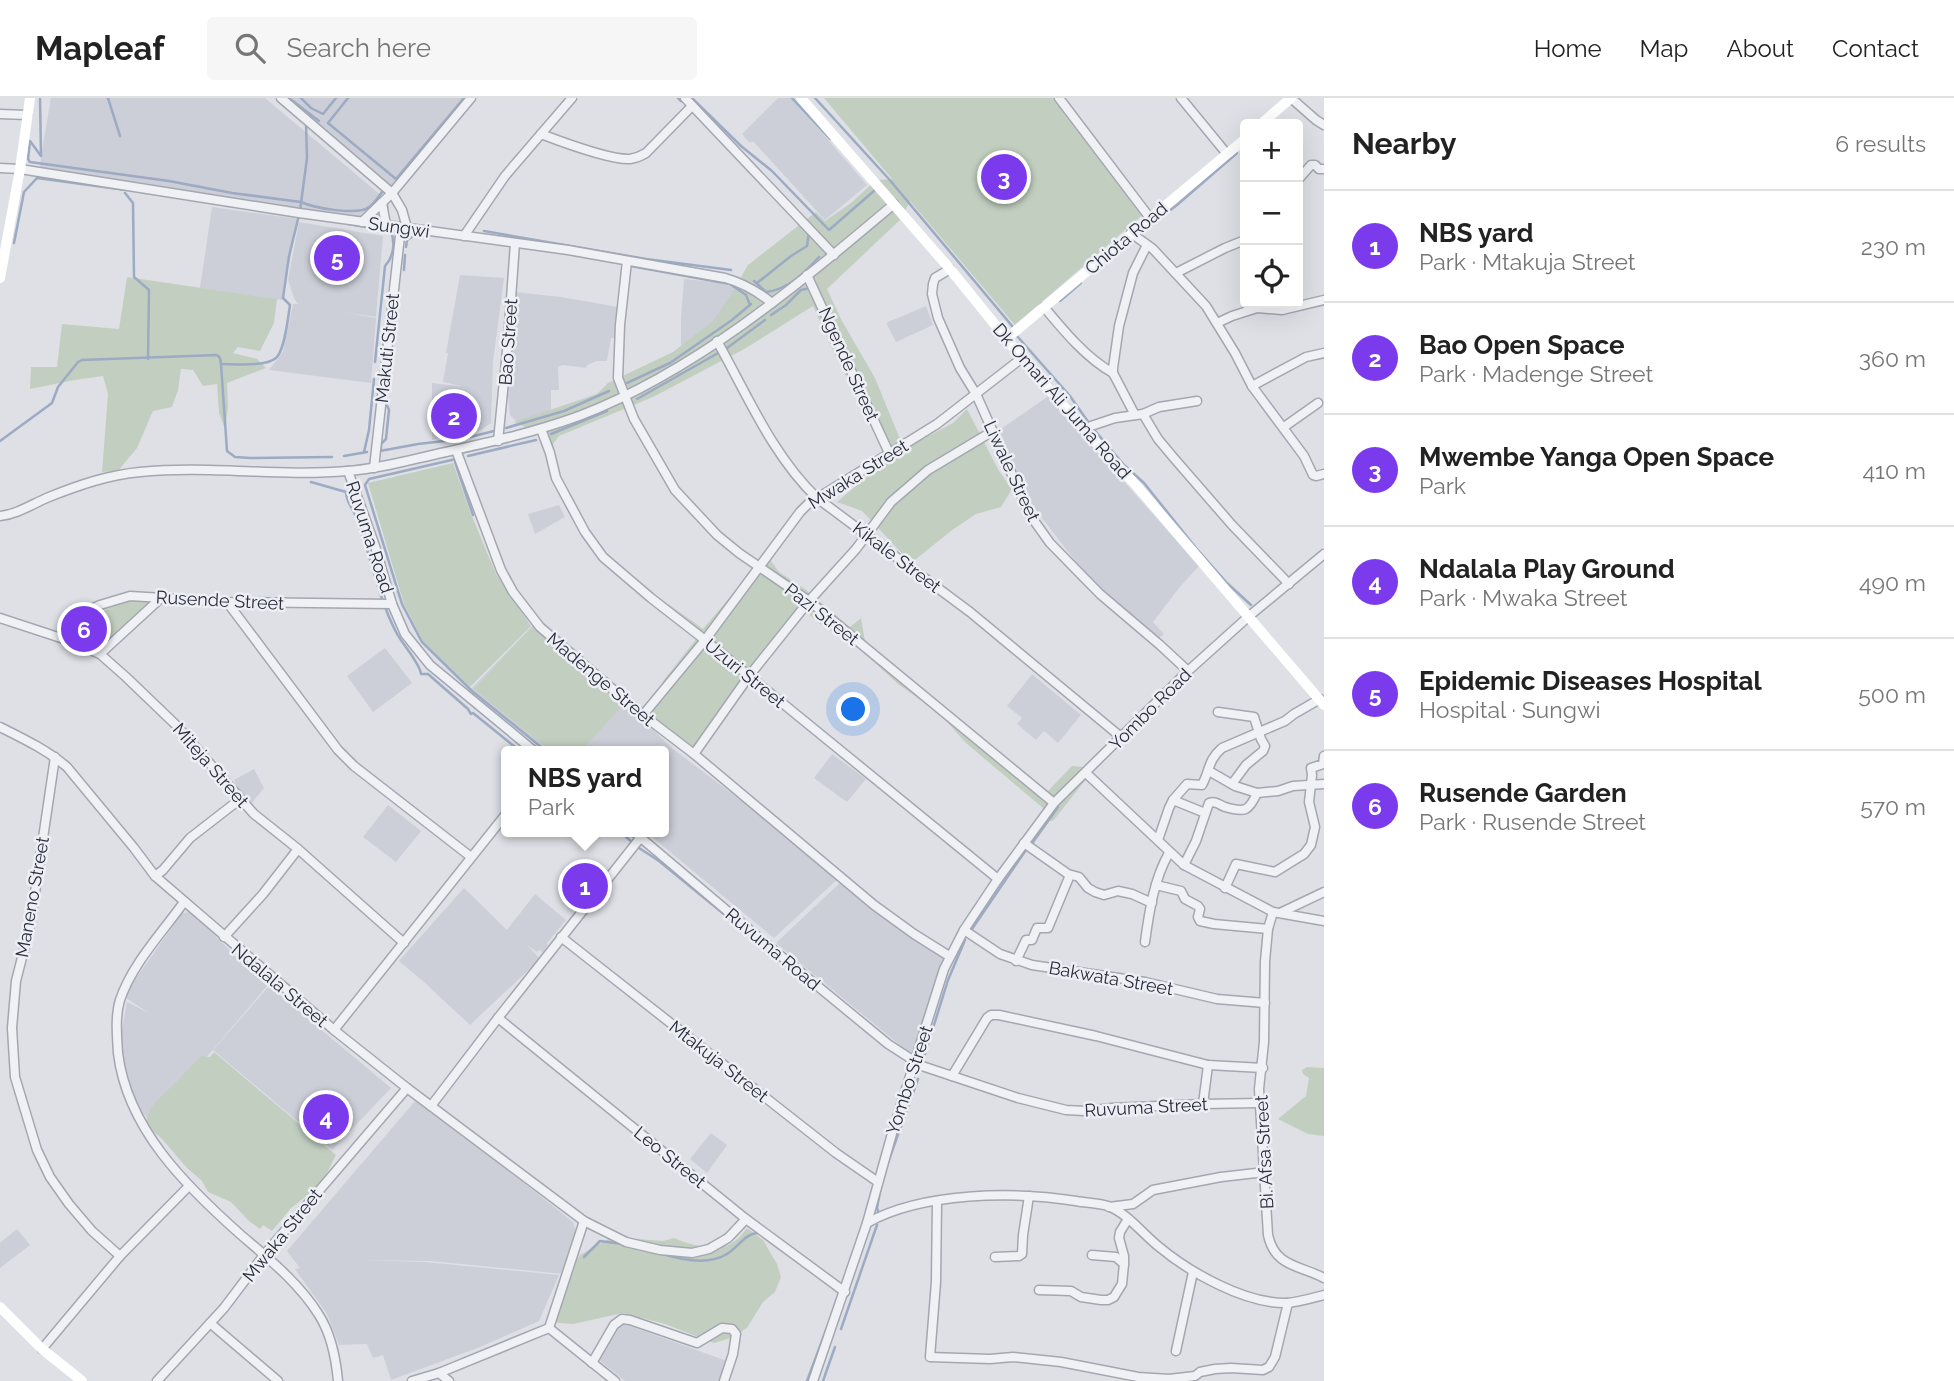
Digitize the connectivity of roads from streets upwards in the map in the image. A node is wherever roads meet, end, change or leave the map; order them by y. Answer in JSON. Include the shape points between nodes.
{"nodes":[{"id":1,"x":30,"y":98,"type":"edge"},
{"id":2,"x":281,"y":98,"type":"edge"},
{"id":3,"x":471,"y":98,"type":"edge"},
{"id":4,"x":572,"y":98,"type":"edge"},
{"id":5,"x":685,"y":98,"type":"edge"},
{"id":6,"x":801,"y":98,"type":"edge"},
{"id":7,"x":1059,"y":98,"type":"edge"},
{"id":8,"x":1181,"y":98,"type":"edge"},
{"id":9,"x":1291,"y":98,"type":"edge"},
{"id":10,"x":692,"y":106,"type":"junction"},
{"id":11,"x":0,"y":114,"type":"edge"},
{"id":12,"x":27,"y":115,"type":"junction"},
{"id":13,"x":1267,"y":119,"type":"edge"},
{"id":14,"x":1324,"y":125,"type":"edge"},
{"id":15,"x":541,"y":134,"type":"junction"},
{"id":16,"x":1240,"y":143,"type":"edge"},
{"id":17,"x":1227,"y":154,"type":"junction"},
{"id":18,"x":0,"y":168,"type":"edge"},
{"id":19,"x":20,"y":169,"type":"junction"},
{"id":20,"x":1324,"y":169,"type":"edge"},
{"id":21,"x":1303,"y":174,"type":"edge"},
{"id":22,"x":392,"y":193,"type":"junction"},
{"id":23,"x":382,"y":203,"type":"junction"},
{"id":24,"x":894,"y":204,"type":"junction"},
{"id":25,"x":1150,"y":218,"type":"junction"},
{"id":26,"x":362,"y":222,"type":"junction"},
{"id":27,"x":386,"y":225,"type":"junction"},
{"id":28,"x":404,"y":228,"type":"junction"},
{"id":29,"x":4,"y":229,"type":"edge"},
{"id":30,"x":464,"y":236,"type":"junction"},
{"id":31,"x":1138,"y":238,"type":"junction"},
{"id":32,"x":1240,"y":242,"type":"edge"},
{"id":33,"x":515,"y":243,"type":"junction"},
{"id":34,"x":834,"y":254,"type":"junction"},
{"id":35,"x":627,"y":261,"type":"junction"},
{"id":36,"x":950,"y":269,"type":"junction"},
{"id":37,"x":1176,"y":273,"type":"junction"},
{"id":38,"x":807,"y":275,"type":"junction"},
{"id":39,"x":0,"y":278,"type":"edge"},
{"id":40,"x":1324,"y":300,"type":"edge"},
{"id":41,"x":772,"y":303,"type":"junction"},
{"id":42,"x":1046,"y":309,"type":"junction"},
{"id":43,"x":1217,"y":323,"type":"junction"},
{"id":44,"x":1006,"y":339,"type":"junction"},
{"id":45,"x":718,"y":341,"type":"junction"},
{"id":46,"x":1324,"y":353,"type":"edge"},
{"id":47,"x":1022,"y":358,"type":"junction"},
{"id":48,"x":1113,"y":373,"type":"junction"},
{"id":49,"x":1252,"y":386,"type":"junction"},
{"id":50,"x":976,"y":394,"type":"junction"},
{"id":51,"x":624,"y":396,"type":"junction"},
{"id":52,"x":1198,"y":401,"type":"dead end"},
{"id":53,"x":1318,"y":403,"type":"dead end"},
{"id":54,"x":1139,"y":415,"type":"junction"},
{"id":55,"x":1284,"y":427,"type":"junction"},
{"id":56,"x":541,"y":429,"type":"junction"},
{"id":57,"x":1084,"y":430,"type":"junction"},
{"id":58,"x":993,"y":431,"type":"junction"},
{"id":59,"x":498,"y":441,"type":"junction"},
{"id":60,"x":456,"y":450,"type":"junction"},
{"id":61,"x":889,"y":453,"type":"junction"},
{"id":62,"x":374,"y":468,"type":"junction"},
{"id":63,"x":348,"y":471,"type":"junction"},
{"id":64,"x":1324,"y":474,"type":"edge"},
{"id":65,"x":817,"y":498,"type":"junction"},
{"id":66,"x":0,"y":516,"type":"edge"},
{"id":67,"x":867,"y":534,"type":"junction"},
{"id":68,"x":1324,"y":554,"type":"edge"},
{"id":69,"x":760,"y":566,"type":"junction"},
{"id":70,"x":1289,"y":584,"type":"junction"},
{"id":71,"x":162,"y":598,"type":"junction"},
{"id":72,"x":809,"y":601,"type":"junction"},
{"id":73,"x":226,"y":602,"type":"junction"},
{"id":74,"x":392,"y":604,"type":"junction"},
{"id":75,"x":1248,"y":617,"type":"junction"},
{"id":76,"x":0,"y":618,"type":"edge"},
{"id":77,"x":64,"y":639,"type":"junction"},
{"id":78,"x":705,"y":640,"type":"junction"},
{"id":79,"x":100,"y":654,"type":"junction"},
{"id":80,"x":1188,"y":671,"type":"junction"},
{"id":81,"x":749,"y":676,"type":"junction"},
{"id":82,"x":1322,"y":702,"type":"edge"},
{"id":83,"x":1218,"y":712,"type":"dead end"},
{"id":84,"x":643,"y":715,"type":"junction"},
{"id":85,"x":0,"y":727,"type":"edge"},
{"id":86,"x":1259,"y":732,"type":"junction"},
{"id":87,"x":1121,"y":737,"type":"junction"},
{"id":88,"x":528,"y":746,"type":"edge"},
{"id":89,"x":694,"y":754,"type":"junction"},
{"id":90,"x":1324,"y":756,"type":"edge"},
{"id":91,"x":55,"y":757,"type":"junction"},
{"id":92,"x":1209,"y":771,"type":"junction"},
{"id":93,"x":1086,"y":773,"type":"junction"},
{"id":94,"x":1232,"y":784,"type":"junction"},
{"id":95,"x":1324,"y":784,"type":"edge"},
{"id":96,"x":1311,"y":786,"type":"junction"},
{"id":97,"x":1257,"y":793,"type":"junction"},
{"id":98,"x":239,"y":800,"type":"junction"},
{"id":99,"x":1173,"y":800,"type":"junction"},
{"id":100,"x":1054,"y":803,"type":"junction"},
{"id":101,"x":1205,"y":813,"type":"junction"},
{"id":102,"x":501,"y":820,"type":"edge"},
{"id":103,"x":636,"y":837,"type":"edge"},
{"id":104,"x":640,"y":837,"type":"edge"},
{"id":105,"x":1158,"y":840,"type":"junction"},
{"id":106,"x":1024,"y":843,"type":"junction"},
{"id":107,"x":298,"y":849,"type":"junction"},
{"id":108,"x":1169,"y":853,"type":"junction"},
{"id":109,"x":471,"y":857,"type":"junction"},
{"id":110,"x":1184,"y":865,"type":"junction"},
{"id":111,"x":1070,"y":875,"type":"junction"},
{"id":112,"x":155,"y":876,"type":"junction"},
{"id":113,"x":998,"y":879,"type":"junction"},
{"id":114,"x":1156,"y":885,"type":"junction"},
{"id":115,"x":1225,"y":888,"type":"junction"},
{"id":116,"x":1324,"y":892,"type":"edge"},
{"id":117,"x":184,"y":902,"type":"junction"},
{"id":118,"x":1152,"y":902,"type":"junction"},
{"id":119,"x":1278,"y":912,"type":"junction"},
{"id":120,"x":1324,"y":921,"type":"edge"},
{"id":121,"x":1268,"y":929,"type":"junction"},
{"id":122,"x":964,"y":930,"type":"junction"},
{"id":123,"x":224,"y":937,"type":"junction"},
{"id":124,"x":561,"y":937,"type":"junction"},
{"id":125,"x":1145,"y":942,"type":"dead end"},
{"id":126,"x":404,"y":943,"type":"junction"},
{"id":127,"x":949,"y":956,"type":"junction"},
{"id":128,"x":1016,"y":961,"type":"junction"},
{"id":129,"x":1265,"y":1003,"type":"junction"},
{"id":130,"x":498,"y":1018,"type":"junction"},
{"id":131,"x":334,"y":1030,"type":"junction"},
{"id":132,"x":915,"y":1062,"type":"junction"},
{"id":133,"x":1208,"y":1065,"type":"junction"},
{"id":134,"x":1263,"y":1068,"type":"junction"},
{"id":135,"x":952,"y":1076,"type":"junction"},
{"id":136,"x":407,"y":1088,"type":"junction"},
{"id":137,"x":1259,"y":1103,"type":"junction"},
{"id":138,"x":1203,"y":1104,"type":"junction"},
{"id":139,"x":431,"y":1106,"type":"junction"},
{"id":140,"x":1265,"y":1172,"type":"junction"},
{"id":141,"x":878,"y":1182,"type":"junction"},
{"id":142,"x":189,"y":1186,"type":"junction"},
{"id":143,"x":1029,"y":1196,"type":"junction"},
{"id":144,"x":937,"y":1202,"type":"junction"},
{"id":145,"x":1109,"y":1207,"type":"junction"},
{"id":146,"x":747,"y":1219,"type":"junction"},
{"id":147,"x":1128,"y":1219,"type":"junction"},
{"id":148,"x":583,"y":1222,"type":"junction"},
{"id":149,"x":867,"y":1223,"type":"junction"},
{"id":150,"x":264,"y":1255,"type":"junction"},
{"id":151,"x":1092,"y":1255,"type":"dead end"},
{"id":152,"x":120,"y":1256,"type":"junction"},
{"id":153,"x":995,"y":1257,"type":"dead end"},
{"id":154,"x":1124,"y":1264,"type":"junction"},
{"id":155,"x":1192,"y":1272,"type":"junction"},
{"id":156,"x":1324,"y":1278,"type":"edge"},
{"id":157,"x":1040,"y":1290,"type":"dead end"},
{"id":158,"x":845,"y":1292,"type":"junction"},
{"id":159,"x":1324,"y":1295,"type":"edge"},
{"id":160,"x":1288,"y":1303,"type":"junction"},
{"id":161,"x":0,"y":1307,"type":"edge"},
{"id":162,"x":210,"y":1323,"type":"junction"},
{"id":163,"x":549,"y":1328,"type":"junction"},
{"id":164,"x":42,"y":1349,"type":"junction"},
{"id":165,"x":1176,"y":1351,"type":"dead end"},
{"id":166,"x":592,"y":1363,"type":"junction"},
{"id":167,"x":439,"y":1373,"type":"junction"},
{"id":168,"x":82,"y":1381,"type":"edge"},
{"id":169,"x":157,"y":1381,"type":"edge"},
{"id":170,"x":278,"y":1381,"type":"edge"},
{"id":171,"x":338,"y":1381,"type":"edge"},
{"id":172,"x":412,"y":1381,"type":"edge"},
{"id":173,"x":449,"y":1381,"type":"edge"},
{"id":174,"x":615,"y":1381,"type":"edge"},
{"id":175,"x":724,"y":1381,"type":"edge"},
{"id":176,"x":813,"y":1381,"type":"edge"}],
"edges":[{"from":1,"to":12,"type":"street"},
{"from":2,"to":22,"type":"street"},
{"from":3,"to":22,"type":"street"},
{"from":4,"to":15,"type":"street"},
{"from":5,"to":10,"type":"street"},
{"from":6,"to":24,"type":"street","name":"Dk Omari Ali Juma Road"},
{"from":7,"to":25,"type":"street"},
{"from":8,"to":17,"type":"street"},
{"from":9,"to":13,"type":"street"},
{"from":9,"to":14,"type":"street"},
{"from":10,"to":15,"type":"street","via":[[639,157],[615,157]]},
{"from":10,"to":34,"type":"street"},
{"from":11,"to":12,"type":"street"},
{"from":12,"to":19,"type":"street"},
{"from":15,"to":30,"type":"street"},
{"from":16,"to":17,"type":"street","name":"Chiota Road"},
{"from":17,"to":25,"type":"street","name":"Chiota Road"},
{"from":18,"to":19,"type":"street","name":"Sungwi"},
{"from":19,"to":26,"type":"street","name":"Sungwi"},
{"from":19,"to":29,"type":"street"},
{"from":20,"to":21,"type":"street","via":[[1311,165]]},
{"from":22,"to":23,"type":"street"},
{"from":22,"to":28,"type":"street","via":[[402,210]]},
{"from":23,"to":26,"type":"street"},
{"from":23,"to":27,"type":"street"},
{"from":24,"to":34,"type":"street"},
{"from":24,"to":36,"type":"street","name":"Dk Omari Ali Juma Road"},
{"from":25,"to":31,"type":"street","name":"Chiota Road"},
{"from":26,"to":27,"type":"street","name":"Sungwi"},
{"from":27,"to":28,"type":"street","name":"Sungwi"},
{"from":28,"to":30,"type":"street","name":"Sungwi"},
{"from":28,"to":62,"type":"street","name":"Makuti Street"},
{"from":29,"to":39,"type":"street"},
{"from":30,"to":33,"type":"street","name":"Sungwi"},
{"from":31,"to":37,"type":"street"},
{"from":31,"to":42,"type":"street","name":"Chiota Road"},
{"from":31,"to":48,"type":"street"},
{"from":32,"to":37,"type":"street"},
{"from":33,"to":35,"type":"street","name":"Sungwi"},
{"from":33,"to":59,"type":"street","name":"Bao Street"},
{"from":34,"to":38,"type":"street"},
{"from":35,"to":41,"type":"street","name":"Sungwi","via":[[725,278],[752,288]]},
{"from":35,"to":51,"type":"street","name":"Pazi Street","via":[[618,368]]},
{"from":36,"to":44,"type":"street","name":"Dk Omari Ali Juma Road"},
{"from":36,"to":50,"type":"street","name":"Liwale Street","via":[[935,278],[932,295],[947,342]]},
{"from":37,"to":43,"type":"street"},
{"from":38,"to":41,"type":"street"},
{"from":38,"to":61,"type":"street","name":"Ngende Street"},
{"from":40,"to":43,"type":"street","via":[[1282,310],[1257,308]]},
{"from":41,"to":45,"type":"street"},
{"from":42,"to":44,"type":"street","name":"Chiota Road"},
{"from":42,"to":48,"type":"street"},
{"from":43,"to":49,"type":"street"},
{"from":44,"to":47,"type":"street","name":"Dk Omari Ali Juma Road"},
{"from":45,"to":51,"type":"street"},
{"from":45,"to":65,"type":"street","name":"Kikale Street","via":[[783,458]]},
{"from":46,"to":49,"type":"street","via":[[1306,357]]},
{"from":47,"to":50,"type":"street","name":"Mwaka Street"},
{"from":47,"to":57,"type":"street","name":"Dk Omari Ali Juma Road"},
{"from":48,"to":54,"type":"street"},
{"from":49,"to":55,"type":"street"},
{"from":50,"to":58,"type":"street","name":"Liwale Street"},
{"from":50,"to":61,"type":"street","name":"Mwaka Street"},
{"from":51,"to":56,"type":"street"},
{"from":51,"to":69,"type":"street","name":"Pazi Street","via":[[674,490],[717,536]]},
{"from":52,"to":54,"type":"street","via":[[1169,404]]},
{"from":53,"to":55,"type":"street"},
{"from":54,"to":57,"type":"street"},
{"from":54,"to":70,"type":"street"},
{"from":55,"to":64,"type":"street","via":[[1313,475]]},
{"from":56,"to":59,"type":"street"},
{"from":56,"to":78,"type":"street","name":"Uzuri Street","via":[[556,478],[584,532],[603,557]]},
{"from":57,"to":75,"type":"street","name":"Dk Omari Ali Juma Road"},
{"from":58,"to":67,"type":"street","name":"Mwaka Street","via":[[911,483]]},
{"from":58,"to":80,"type":"street","name":"Liwale Street","via":[[1030,515],[1050,543]]},
{"from":59,"to":60,"type":"street"},
{"from":60,"to":62,"type":"street"},
{"from":60,"to":84,"type":"street","name":"Madenge Street","via":[[513,592],[540,627]]},
{"from":61,"to":65,"type":"street","name":"Mwaka Street"},
{"from":62,"to":63,"type":"street"},
{"from":63,"to":66,"type":"street","via":[[139,472],[104,477]]},
{"from":63,"to":74,"type":"street","name":"Ruvuma Road"},
{"from":65,"to":67,"type":"street","name":"Kikale Street"},
{"from":65,"to":69,"type":"street","name":"Mwaka Street","via":[[800,512]]},
{"from":67,"to":72,"type":"street","name":"Mwaka Street"},
{"from":67,"to":87,"type":"street","name":"Kikale Street"},
{"from":68,"to":70,"type":"street","name":"Yombo Road"},
{"from":69,"to":72,"type":"street","name":"Pazi Street"},
{"from":69,"to":78,"type":"street","name":"Mwaka Street"},
{"from":70,"to":75,"type":"street","name":"Yombo Road"},
{"from":71,"to":73,"type":"street","name":"Rusende Street"},
{"from":71,"to":77,"type":"street","name":"Rusende Street","via":[[130,596],[100,604],[87,611]]},
{"from":71,"to":79,"type":"street"},
{"from":72,"to":81,"type":"street","name":"Mwaka Street"},
{"from":72,"to":100,"type":"street","name":"Pazi Street"},
{"from":73,"to":74,"type":"street","name":"Rusende Street"},
{"from":73,"to":109,"type":"street","via":[[338,750]]},
{"from":74,"to":88,"type":"street","name":"Ruvuma Road","via":[[405,634],[430,665]]},
{"from":75,"to":80,"type":"street","name":"Yombo Road"},
{"from":75,"to":82,"type":"street","name":"Dk Omari Ali Juma Road"},
{"from":76,"to":77,"type":"street","name":"Miteja Street"},
{"from":77,"to":79,"type":"street","name":"Miteja Street"},
{"from":78,"to":81,"type":"street","name":"Uzuri Street"},
{"from":78,"to":84,"type":"street","name":"Mwaka Street"},
{"from":79,"to":98,"type":"street","name":"Miteja Street","via":[[176,725]]},
{"from":80,"to":87,"type":"street","name":"Yombo Road"},
{"from":81,"to":89,"type":"street","name":"Mwaka Street"},
{"from":81,"to":113,"type":"street","name":"Uzuri Street"},
{"from":82,"to":86,"type":"street"},
{"from":83,"to":86,"type":"street","via":[[1254,717]]},
{"from":84,"to":89,"type":"street","name":"Madenge Street"},
{"from":85,"to":91,"type":"street","name":"Ndalala Street"},
{"from":86,"to":92,"type":"street","via":[[1222,748],[1211,758]]},
{"from":86,"to":94,"type":"street","via":[[1265,748]]},
{"from":87,"to":93,"type":"street","name":"Yombo Road"},
{"from":89,"to":127,"type":"street","name":"Madenge Street","via":[[874,905]]},
{"from":90,"to":96,"type":"street","via":[[1323,764],[1311,768]]},
{"from":91,"to":112,"type":"street","name":"Ndalala Street","via":[[79,779]]},
{"from":91,"to":152,"type":"street","name":"Maneno Street","via":[[30,926],[16,981],[12,1028],[15,1077],[50,1177],[92,1230]]},
{"from":92,"to":94,"type":"street"},
{"from":92,"to":99,"type":"street","via":[[1201,786],[1187,784]]},
{"from":93,"to":100,"type":"street","name":"Yombo Road"},
{"from":93,"to":105,"type":"street"},
{"from":94,"to":97,"type":"street"},
{"from":95,"to":96,"type":"street"},
{"from":96,"to":97,"type":"street"},
{"from":96,"to":115,"type":"street","via":[[1310,812],[1315,827],[1308,850],[1275,872],[1236,864]]},
{"from":97,"to":101,"type":"street","via":[[1246,810],[1211,801]]},
{"from":98,"to":107,"type":"street","name":"Miteja Street"},
{"from":98,"to":112,"type":"street","via":[[190,838]]},
{"from":99,"to":101,"type":"street"},
{"from":99,"to":105,"type":"street"},
{"from":100,"to":106,"type":"street","name":"Yombo Street"},
{"from":101,"to":110,"type":"street"},
{"from":102,"to":109,"type":"street"},
{"from":103,"to":124,"type":"street"},
{"from":104,"to":132,"type":"street","name":"Ruvuma Road"},
{"from":105,"to":108,"type":"street"},
{"from":106,"to":111,"type":"street"},
{"from":106,"to":113,"type":"street","name":"Yombo Street"},
{"from":107,"to":123,"type":"street"},
{"from":107,"to":126,"type":"street","name":"Miteja Street"},
{"from":108,"to":110,"type":"street"},
{"from":108,"to":114,"type":"street"},
{"from":109,"to":126,"type":"street"},
{"from":110,"to":115,"type":"street"},
{"from":111,"to":118,"type":"street","via":[[1101,894],[1118,891]]},
{"from":111,"to":128,"type":"street","via":[[1048,928],[1037,928]]},
{"from":112,"to":117,"type":"street","name":"Ndalala Street"},
{"from":113,"to":122,"type":"street","name":"Yombo Street"},
{"from":114,"to":118,"type":"street"},
{"from":114,"to":121,"type":"street","via":[[1181,891],[1200,909],[1200,921]]},
{"from":115,"to":119,"type":"street"},
{"from":116,"to":119,"type":"street"},
{"from":117,"to":123,"type":"street","name":"Ndalala Street"},
{"from":117,"to":142,"type":"street","via":[[129,980],[120,1001],[117,1044],[125,1088],[135,1110]]},
{"from":118,"to":125,"type":"street"},
{"from":119,"to":120,"type":"street"},
{"from":119,"to":121,"type":"street","name":"Bi. Afsa Street"},
{"from":121,"to":129,"type":"street","name":"Bi. Afsa Street"},
{"from":122,"to":127,"type":"street","name":"Yombo Street"},
{"from":122,"to":128,"type":"street","name":"Bakwata Street"},
{"from":123,"to":131,"type":"street","name":"Ndalala Street"},
{"from":124,"to":130,"type":"street"},
{"from":124,"to":141,"type":"street","name":"Mtakuja Street"},
{"from":126,"to":131,"type":"street"},
{"from":127,"to":132,"type":"street","name":"Yombo Street"},
{"from":128,"to":129,"type":"street","name":"Bakwata Street","via":[[1217,999]]},
{"from":129,"to":134,"type":"street","name":"Bi. Afsa Street"},
{"from":130,"to":139,"type":"street"},
{"from":130,"to":146,"type":"street","name":"Leo Street"},
{"from":131,"to":136,"type":"street","name":"Ndalala Street"},
{"from":132,"to":135,"type":"street","name":"Ruvuma Street"},
{"from":132,"to":141,"type":"street","name":"Yombo Street"},
{"from":133,"to":134,"type":"street"},
{"from":133,"to":135,"type":"street","via":[[991,1015]]},
{"from":133,"to":138,"type":"street"},
{"from":134,"to":137,"type":"street","name":"Bi. Afsa Street"},
{"from":135,"to":138,"type":"street","name":"Ruvuma Street","via":[[1066,1110]]},
{"from":136,"to":139,"type":"street","name":"Ndalala Street"},
{"from":136,"to":150,"type":"street","name":"Mwaka Street"},
{"from":137,"to":138,"type":"street","name":"Ruvuma Street"},
{"from":137,"to":140,"type":"street","name":"Bi. Afsa Street"},
{"from":139,"to":148,"type":"street","name":"Ndalala Street"},
{"from":140,"to":145,"type":"street","via":[[1153,1190],[1133,1204]]},
{"from":140,"to":156,"type":"street","name":"Bi. Afsa Street","via":[[1268,1235],[1274,1253]]},
{"from":141,"to":149,"type":"street","name":"Yombo Street"},
{"from":142,"to":150,"type":"street"},
{"from":142,"to":152,"type":"street"},
{"from":143,"to":144,"type":"street"},
{"from":143,"to":145,"type":"street"},
{"from":143,"to":153,"type":"street","via":[[1022,1254]]},
{"from":144,"to":149,"type":"street","via":[[898,1209]]},
{"from":144,"to":160,"type":"street","via":[[930,1357],[1013,1357],[1169,1379],[1215,1369],[1263,1370],[1275,1357]]},
{"from":145,"to":147,"type":"street"},
{"from":146,"to":148,"type":"street","name":"Ndalala Street","via":[[728,1238],[692,1253],[626,1242]]},
{"from":146,"to":158,"type":"street","name":"Leo Street"},
{"from":147,"to":154,"type":"street","via":[[1118,1237]]},
{"from":147,"to":155,"type":"street"},
{"from":148,"to":163,"type":"street"},
{"from":149,"to":158,"type":"street","name":"Yombo Street"},
{"from":150,"to":162,"type":"street","name":"Mwaka Street"},
{"from":150,"to":171,"type":"street","via":[[320,1316]]},
{"from":151,"to":154,"type":"street","via":[[1116,1257]]},
{"from":152,"to":164,"type":"street"},
{"from":154,"to":157,"type":"street","via":[[1119,1290],[1108,1300],[1065,1290]]},
{"from":155,"to":160,"type":"street","via":[[1226,1288]]},
{"from":155,"to":165,"type":"street"},
{"from":158,"to":176,"type":"street","name":"Yombo Street"},
{"from":159,"to":160,"type":"street"},
{"from":161,"to":164,"type":"street"},
{"from":162,"to":169,"type":"street","name":"Mwaka Street"},
{"from":162,"to":170,"type":"street"},
{"from":163,"to":166,"type":"street"},
{"from":163,"to":167,"type":"street"},
{"from":164,"to":168,"type":"street"},
{"from":166,"to":174,"type":"street"},
{"from":166,"to":175,"type":"street","via":[[622,1319],[697,1343],[722,1328],[732,1328],[735,1345]]},
{"from":167,"to":172,"type":"street"},
{"from":167,"to":173,"type":"street"}]}
